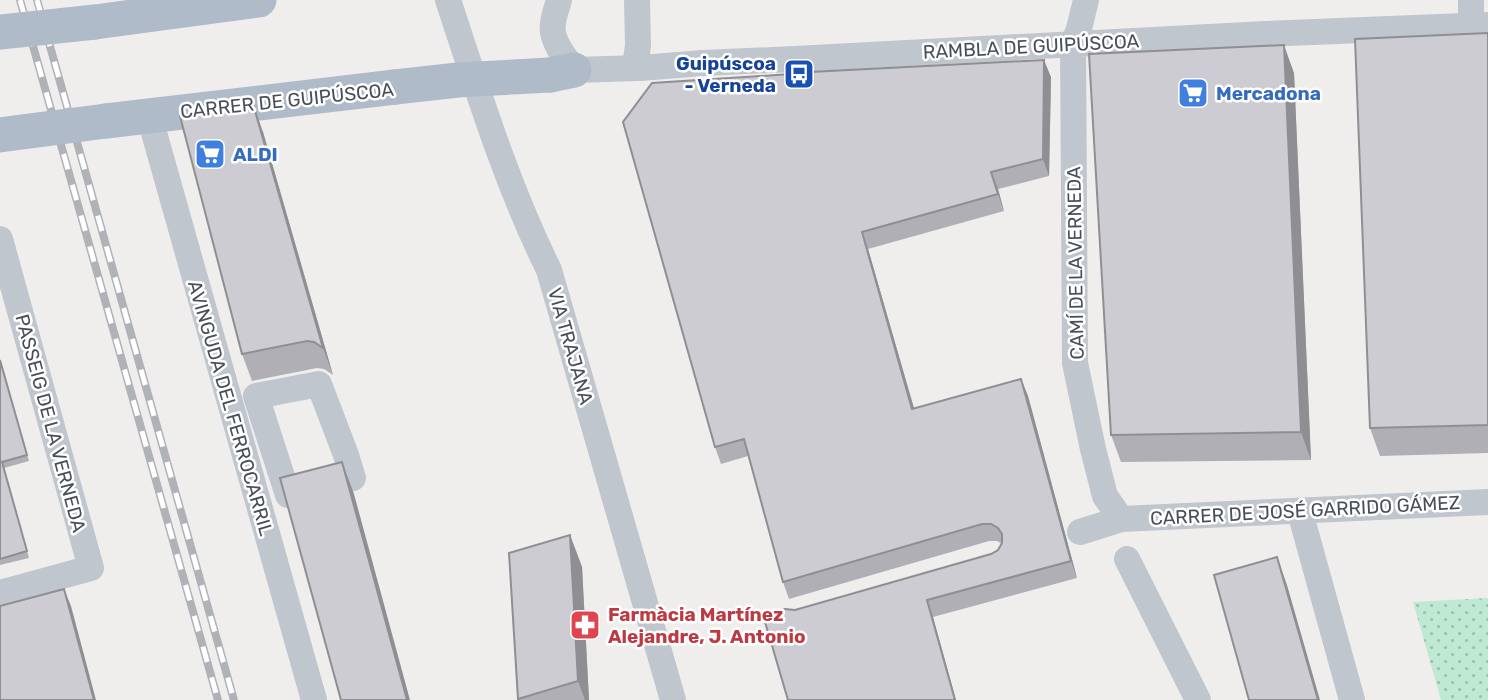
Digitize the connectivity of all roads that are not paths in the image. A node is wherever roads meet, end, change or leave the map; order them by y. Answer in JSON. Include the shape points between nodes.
{"nodes":[{"id":1,"x":259,"y":0,"type":"edge"},
{"id":2,"x":448,"y":0,"type":"edge"},
{"id":3,"x":559,"y":0,"type":"edge"},
{"id":4,"x":637,"y":0,"type":"edge"},
{"id":5,"x":1086,"y":0,"type":"edge"},
{"id":6,"x":1477,"y":17,"type":"edge"},
{"id":7,"x":0,"y":32,"type":"edge"},
{"id":8,"x":1073,"y":44,"type":"junction"},
{"id":9,"x":635,"y":68,"type":"junction"},
{"id":10,"x":562,"y":72,"type":"junction"},
{"id":11,"x":149,"y":115,"type":"junction"},
{"id":12,"x":0,"y":135,"type":"edge"},
{"id":13,"x":0,"y":239,"type":"edge"},
{"id":14,"x":353,"y":478,"type":"joint"},
{"id":15,"x":1488,"y":502,"type":"edge"},
{"id":16,"x":1300,"y":512,"type":"junction"},
{"id":17,"x":1121,"y":519,"type":"junction"},
{"id":18,"x":1080,"y":532,"type":"dead end"},
{"id":19,"x":1127,"y":559,"type":"dead end"},
{"id":20,"x":0,"y":593,"type":"edge"},
{"id":21,"x":314,"y":700,"type":"edge"},
{"id":22,"x":673,"y":700,"type":"edge"},
{"id":23,"x":1198,"y":700,"type":"edge"},
{"id":24,"x":1352,"y":700,"type":"edge"}],
"edges":[{"from":1,"to":7,"type":"main road","bridge":true},
{"from":2,"to":22,"type":"street","name":"VIA TRAJANA","via":[[513,190],[549,270]]},
{"from":3,"to":10,"type":"street","via":[[552,24]]},
{"from":4,"to":9,"type":"street"},
{"from":5,"to":8,"type":"street","name":"CAMÍ DE LA VERNEDA"},
{"from":6,"to":8,"type":"street","name":"RAMBLA DE GUIPÚSCOA"},
{"from":8,"to":9,"type":"street","name":"RAMBLA DE GUIPÚSCOA"},
{"from":8,"to":17,"type":"street","name":"CAMÍ DE LA VERNEDA","via":[[1075,362],[1105,496]]},
{"from":9,"to":10,"type":"street","name":"RAMBLA DE GUIPÚSCOA"},
{"from":10,"to":11,"type":"main road","name":"CARRER DE GUIPÚSCOA","bridge":true},
{"from":11,"to":12,"type":"main road","name":"CARRER DE GUIPÚSCOA","bridge":true},
{"from":11,"to":21,"type":"street","name":"AVINGUDA DEL FERROCARRIL"},
{"from":13,"to":20,"type":"street","name":"PASSEIG DE LA VERNEDA","via":[[91,568]]},
{"from":14,"to":14,"type":"street","via":[[288,495],[256,396],[319,384]]},
{"from":15,"to":16,"type":"street","name":"CARRER DE JOSÉ GARRIDO GÁMEZ"},
{"from":16,"to":17,"type":"street","name":"CARRER DE JOSÉ GARRIDO GÁMEZ"},
{"from":16,"to":24,"type":"street"},
{"from":17,"to":18,"type":"street","name":"CARRER DE JOSÉ GARRIDO GÁMEZ"},
{"from":19,"to":23,"type":"street"}]}
